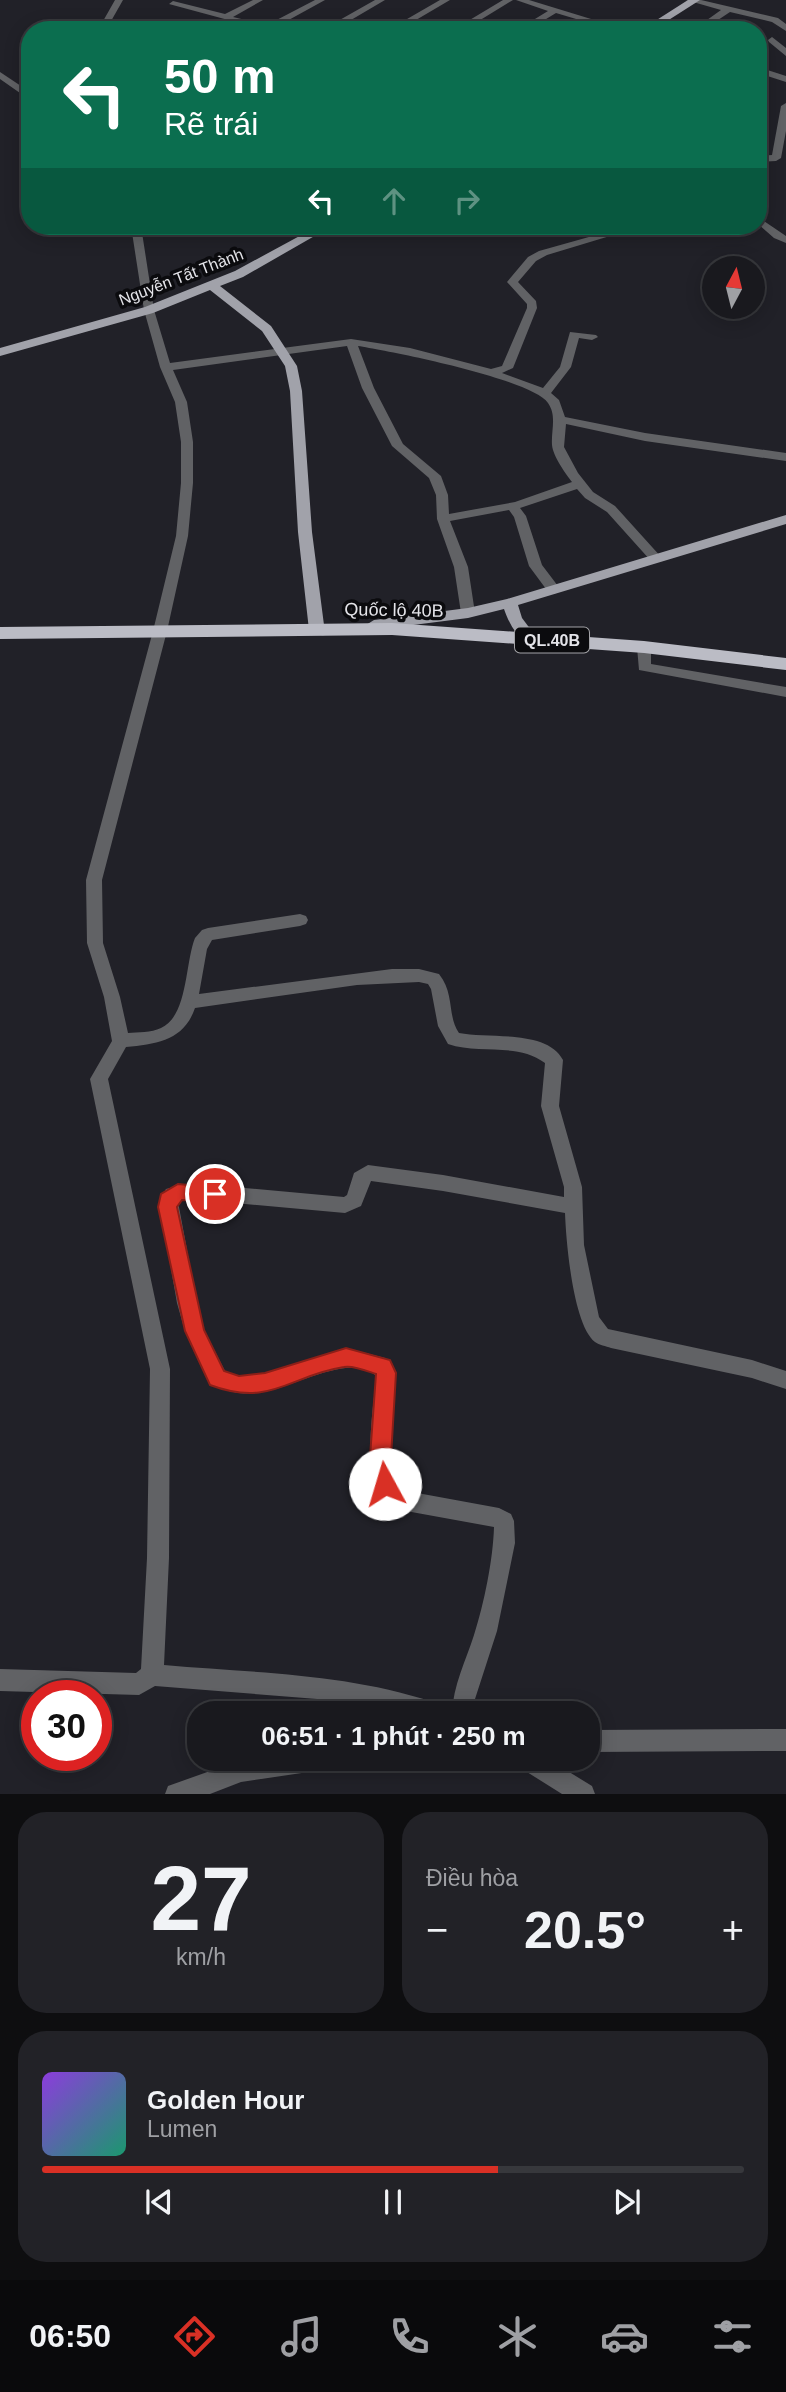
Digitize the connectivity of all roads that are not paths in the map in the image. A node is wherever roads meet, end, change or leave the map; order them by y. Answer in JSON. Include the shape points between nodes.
{"nodes":[{"id":1,"x":118,"y":0,"type":"edge"},
{"id":2,"x":202,"y":0,"type":"edge"},
{"id":3,"x":259,"y":0,"type":"edge"},
{"id":4,"x":321,"y":0,"type":"edge"},
{"id":5,"x":446,"y":0,"type":"edge"},
{"id":6,"x":509,"y":0,"type":"edge"},
{"id":7,"x":520,"y":0,"type":"edge"},
{"id":8,"x":693,"y":0,"type":"edge"},
{"id":9,"x":375,"y":1,"type":"edge"},
{"id":10,"x":173,"y":4,"type":"dead end"},
{"id":11,"x":188,"y":8,"type":"junction"},
{"id":12,"x":555,"y":10,"type":"junction"},
{"id":13,"x":727,"y":10,"type":"junction"},
{"id":14,"x":226,"y":17,"type":"junction"},
{"id":15,"x":343,"y":20,"type":"joint"},
{"id":16,"x":108,"y":21,"type":"edge"},
{"id":17,"x":241,"y":21,"type":"edge"},
{"id":18,"x":286,"y":21,"type":"edge"},
{"id":19,"x":346,"y":21,"type":"edge"},
{"id":20,"x":408,"y":21,"type":"edge"},
{"id":21,"x":473,"y":21,"type":"edge"},
{"id":22,"x":536,"y":21,"type":"edge"},
{"id":23,"x":591,"y":21,"type":"edge"},
{"id":24,"x":660,"y":21,"type":"edge"},
{"id":25,"x":710,"y":21,"type":"edge"},
{"id":26,"x":786,"y":28,"type":"edge"},
{"id":27,"x":772,"y":40,"type":"dead end"},
{"id":28,"x":786,"y":53,"type":"edge"},
{"id":29,"x":767,"y":73,"type":"edge"},
{"id":30,"x":0,"y":75,"type":"edge"},
{"id":31,"x":786,"y":79,"type":"edge"},
{"id":32,"x":21,"y":90,"type":"edge"},
{"id":33,"x":786,"y":106,"type":"edge"},
{"id":34,"x":781,"y":157,"type":"edge"},
{"id":35,"x":767,"y":226,"type":"edge"},
{"id":36,"x":137,"y":235,"type":"edge"},
{"id":37,"x":310,"y":235,"type":"edge"},
{"id":38,"x":604,"y":235,"type":"edge"},
{"id":39,"x":786,"y":240,"type":"edge"},
{"id":40,"x":212,"y":286,"type":"junction"},
{"id":41,"x":149,"y":310,"type":"junction"},
{"id":42,"x":592,"y":337,"type":"dead end"},
{"id":43,"x":351,"y":342,"type":"junction"},
{"id":44,"x":282,"y":350,"type":"junction"},
{"id":45,"x":0,"y":352,"type":"edge"},
{"id":46,"x":166,"y":368,"type":"junction"},
{"id":47,"x":491,"y":373,"type":"junction"},
{"id":48,"x":544,"y":394,"type":"junction"},
{"id":49,"x":560,"y":419,"type":"junction"},
{"id":50,"x":786,"y":457,"type":"edge"},
{"id":51,"x":579,"y":484,"type":"junction"},
{"id":52,"x":512,"y":506,"type":"junction"},
{"id":53,"x":443,"y":519,"type":"junction"},
{"id":54,"x":786,"y":519,"type":"edge"},
{"id":55,"x":656,"y":558,"type":"junction"},
{"id":56,"x":554,"y":590,"type":"junction"},
{"id":57,"x":510,"y":603,"type":"junction"},
{"id":58,"x":468,"y":613,"type":"junction"},
{"id":59,"x":317,"y":630,"type":"junction"},
{"id":60,"x":160,"y":631,"type":"junction"},
{"id":61,"x":0,"y":634,"type":"edge"},
{"id":62,"x":529,"y":638,"type":"junction"},
{"id":63,"x":644,"y":647,"type":"junction"},
{"id":64,"x":786,"y":664,"type":"edge"},
{"id":65,"x":786,"y":692,"type":"edge"},
{"id":66,"x":300,"y":920,"type":"dead end"},
{"id":67,"x":189,"y":1002,"type":"junction"},
{"id":68,"x":121,"y":1041,"type":"junction"},
{"id":69,"x":573,"y":1207,"type":"junction"},
{"id":70,"x":786,"y":1380,"type":"edge"},
{"id":71,"x":152,"y":1675,"type":"junction"},
{"id":72,"x":0,"y":1680,"type":"edge"},
{"id":73,"x":398,"y":1701,"type":"edge"},
{"id":74,"x":466,"y":1701,"type":"edge"},
{"id":75,"x":786,"y":1740,"type":"edge"},
{"id":76,"x":600,"y":1741,"type":"edge"},
{"id":77,"x":241,"y":1771,"type":"edge"},
{"id":78,"x":547,"y":1771,"type":"edge"},
{"id":79,"x":199,"y":1789,"type":"edge"},
{"id":80,"x":176,"y":1794,"type":"edge"},
{"id":81,"x":584,"y":1794,"type":"edge"}],
"edges":[{"from":1,"to":16,"type":"street"},
{"from":2,"to":11,"type":"street"},
{"from":3,"to":14,"type":"street"},
{"from":4,"to":18,"type":"street"},
{"from":5,"to":20,"type":"street"},
{"from":6,"to":21,"type":"street"},
{"from":7,"to":12,"type":"street"},
{"from":8,"to":13,"type":"street"},
{"from":8,"to":24,"type":"main road"},
{"from":9,"to":15,"type":"street"},
{"from":10,"to":11,"type":"street"},
{"from":11,"to":14,"type":"street"},
{"from":12,"to":22,"type":"street"},
{"from":12,"to":23,"type":"street"},
{"from":13,"to":25,"type":"street"},
{"from":13,"to":26,"type":"street","via":[[775,20]]},
{"from":14,"to":17,"type":"street"},
{"from":15,"to":19,"type":"street"},
{"from":27,"to":28,"type":"street"},
{"from":29,"to":31,"type":"street"},
{"from":30,"to":32,"type":"street"},
{"from":33,"to":34,"type":"street"},
{"from":35,"to":39,"type":"street"},
{"from":36,"to":41,"type":"street"},
{"from":37,"to":40,"type":"main road","name":"Nguyễn Tất Thành"},
{"from":38,"to":47,"type":"street","via":[[532,259],[512,282],[532,303],[529,316],[506,368]]},
{"from":40,"to":41,"type":"main road","name":"Nguyễn Tất Thành"},
{"from":40,"to":44,"type":"main road","via":[[267,329]]},
{"from":41,"to":45,"type":"main road","name":"Nguyễn Tất Thành"},
{"from":41,"to":46,"type":"street"},
{"from":42,"to":48,"type":"street","via":[[574,334],[569,365]]},
{"from":43,"to":44,"type":"street"},
{"from":43,"to":47,"type":"street","via":[[410,351]]},
{"from":43,"to":53,"type":"street","via":[[398,446],[435,476]]},
{"from":44,"to":46,"type":"street"},
{"from":44,"to":59,"type":"main road","via":[[296,391]]},
{"from":46,"to":60,"type":"street","via":[[181,402],[187,483],[182,536]]},
{"from":47,"to":48,"type":"street"},
{"from":48,"to":49,"type":"street","via":[[553,401]]},
{"from":49,"to":50,"type":"street","via":[[696,446]]},
{"from":49,"to":51,"type":"street","via":[[558,447]]},
{"from":51,"to":52,"type":"street"},
{"from":51,"to":55,"type":"street","via":[[611,509]]},
{"from":52,"to":53,"type":"street"},
{"from":52,"to":56,"type":"street","via":[[520,516],[536,565]]},
{"from":53,"to":58,"type":"street","via":[[461,567]]},
{"from":54,"to":55,"type":"main road"},
{"from":55,"to":56,"type":"main road"},
{"from":56,"to":57,"type":"main road"},
{"from":57,"to":58,"type":"main road"},
{"from":57,"to":62,"type":"main road"},
{"from":58,"to":59,"type":"main road"},
{"from":59,"to":60,"type":"highway","name":"Quốc lộ 40B","number":"QL.40B"},
{"from":59,"to":62,"type":"highway","name":"Quốc lộ 40B","number":"QL.40B","via":[[393,629]]},
{"from":60,"to":61,"type":"highway","name":"Quốc lộ 40B","number":"QL.40B"},
{"from":60,"to":68,"type":"street","via":[[94,880],[94,943]]},
{"from":62,"to":63,"type":"highway","name":"Quốc lộ 40B","number":"QL.40B"},
{"from":63,"to":64,"type":"highway","name":"Quốc lộ 40B","number":"QL.40B"},
{"from":63,"to":65,"type":"street","via":[[645,667]]},
{"from":66,"to":67,"type":"street","via":[[208,934],[203,938]]},
{"from":67,"to":68,"type":"street","via":[[172,1031]]},
{"from":67,"to":69,"type":"street","via":[[372,977],[427,976],[439,986],[448,1032],[454,1039],[524,1044],[538,1047],[554,1059],[550,1106],[573,1187]]},
{"from":68,"to":71,"type":"street","via":[[99,1079],[160,1369]]},
{"from":69,"to":70,"type":"street","via":[[575,1245],[590,1320],[603,1336]]},
{"from":69,"to":74,"type":"street","via":[[368,1173],[360,1179],[355,1200],[345,1205],[188,1191],[168,1200],[187,1303],[218,1378],[239,1385],[265,1383],[346,1357],[378,1364],[386,1373],[380,1457],[387,1493],[395,1499],[504,1521],[504,1543]]},
{"from":71,"to":72,"type":"street","via":[[139,1684]]},
{"from":71,"to":73,"type":"street","via":[[347,1690]]},
{"from":75,"to":76,"type":"street"},
{"from":77,"to":79,"type":"street"},
{"from":78,"to":81,"type":"street"},
{"from":79,"to":80,"type":"street"}]}
